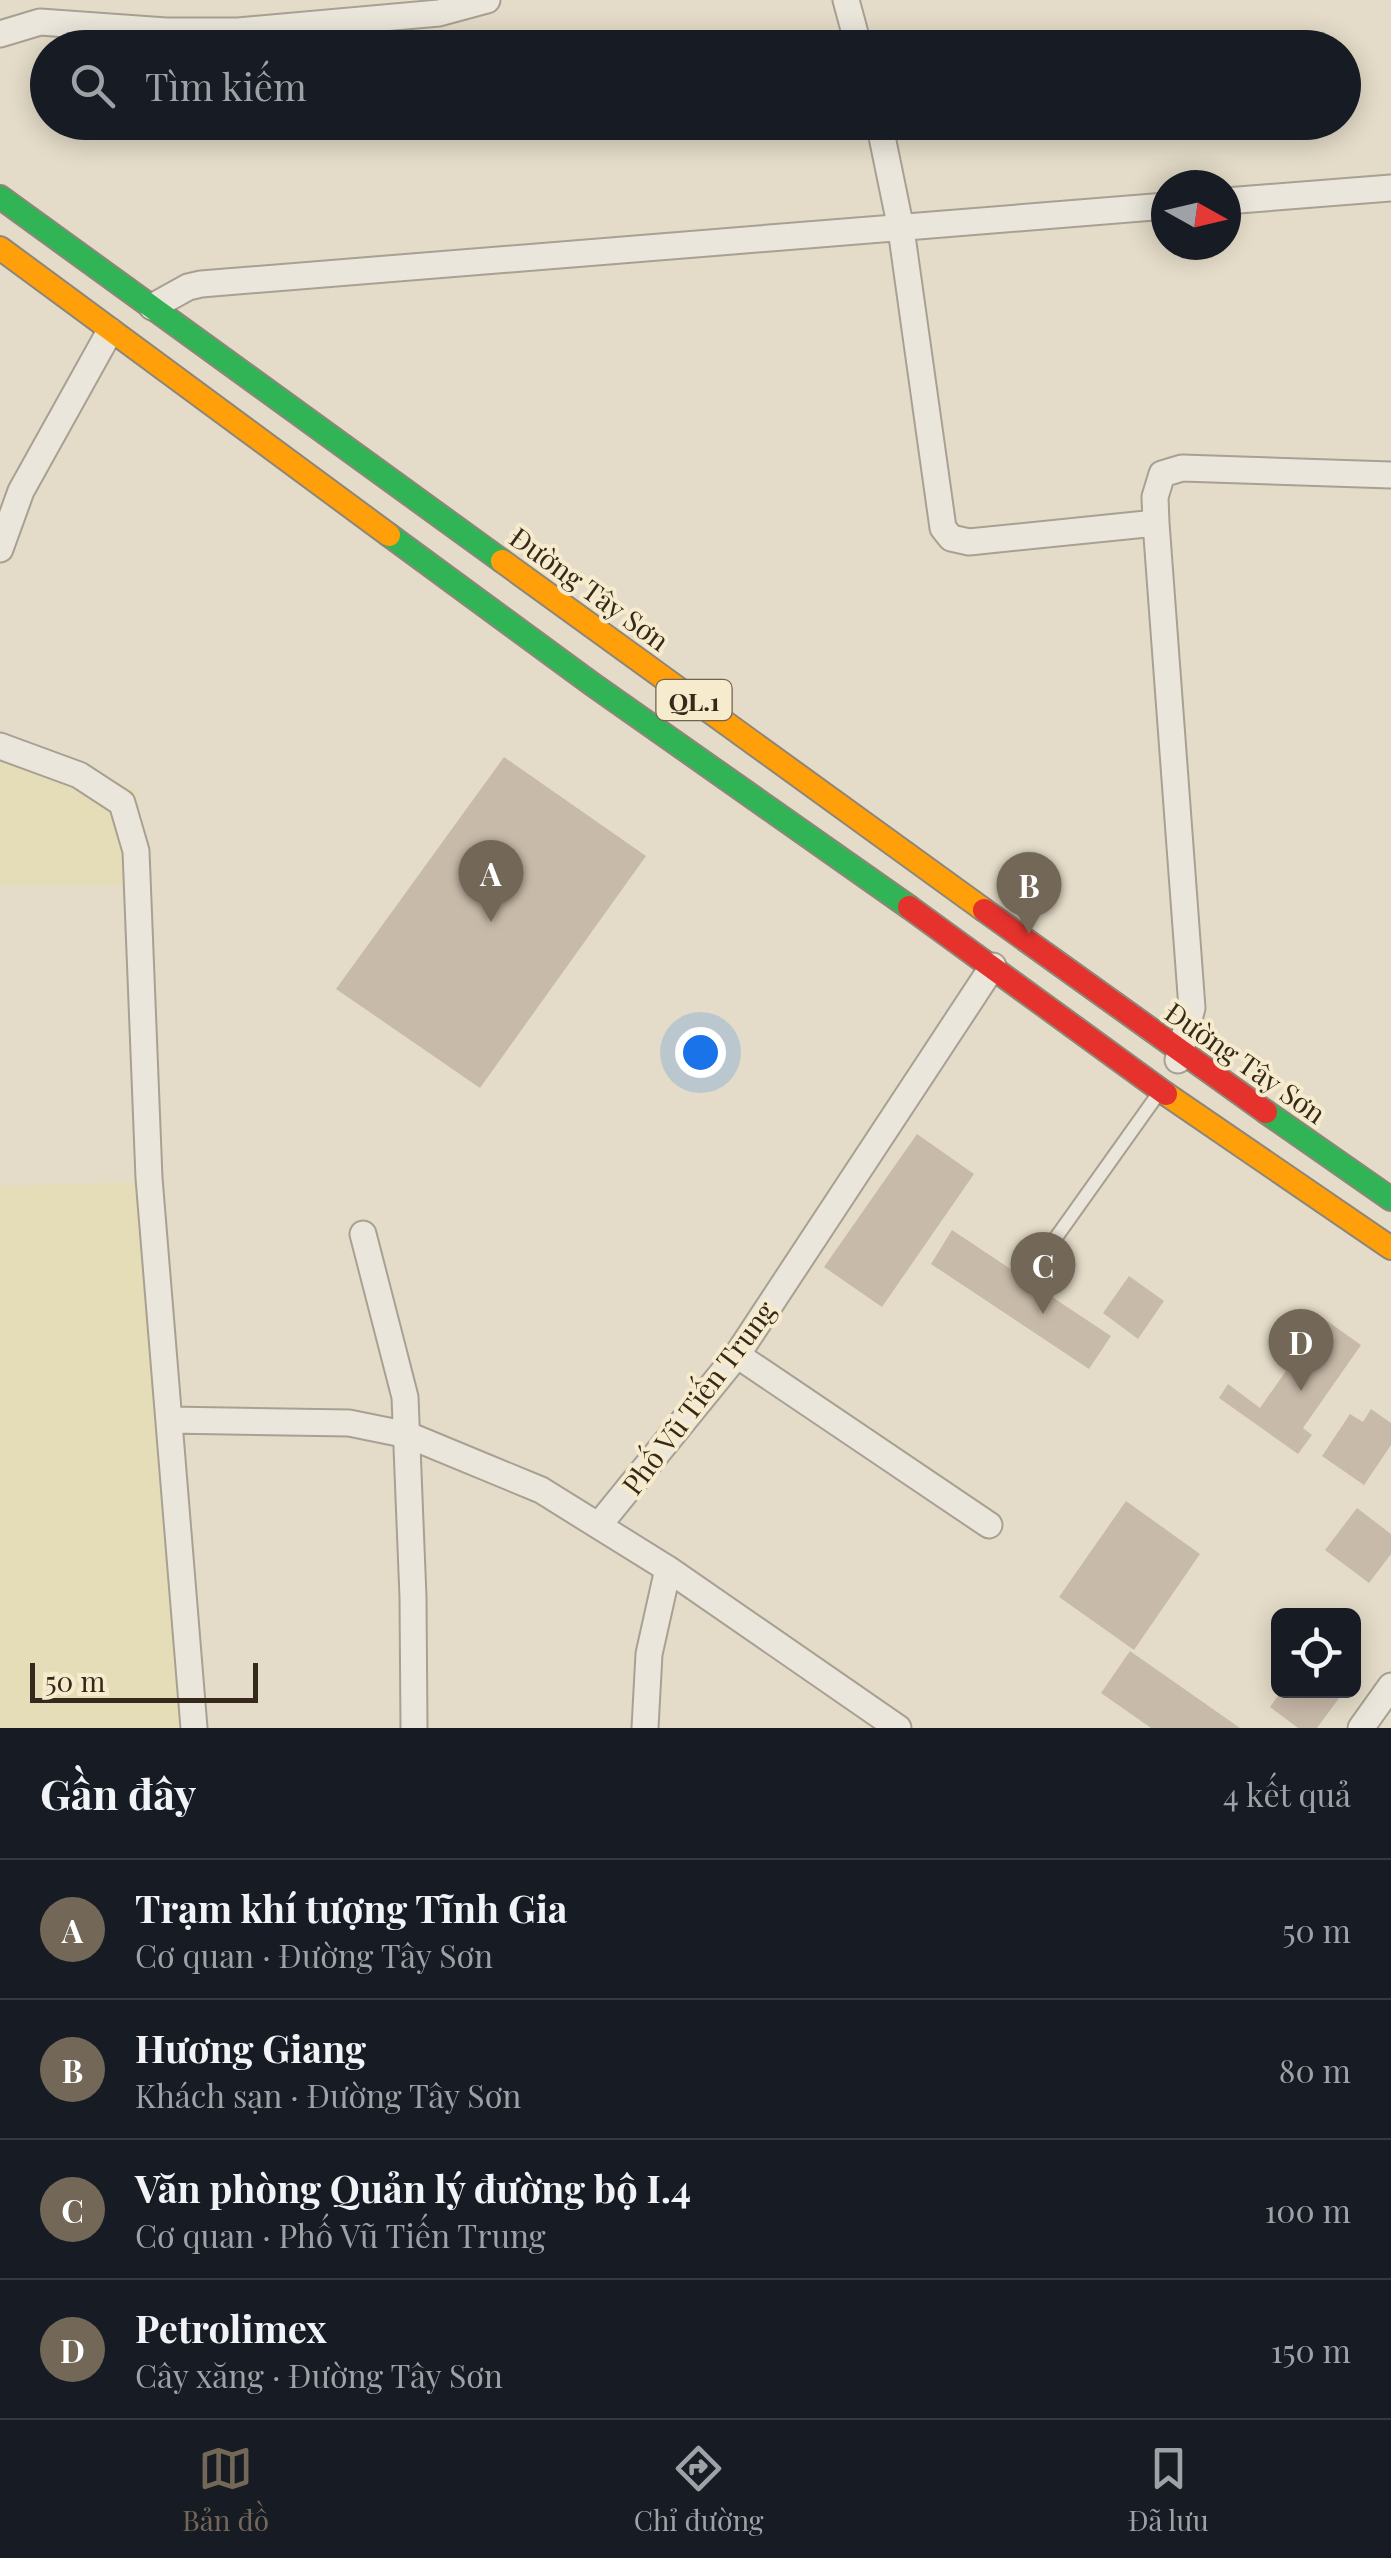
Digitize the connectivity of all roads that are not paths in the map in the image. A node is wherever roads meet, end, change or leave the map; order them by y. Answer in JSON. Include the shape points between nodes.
{"nodes":[{"id":1,"x":487,"y":0,"type":"edge"},
{"id":2,"x":846,"y":0,"type":"edge"},
{"id":3,"x":438,"y":6,"type":"edge"},
{"id":4,"x":152,"y":30,"type":"edge"},
{"id":5,"x":246,"y":30,"type":"edge"},
{"id":6,"x":854,"y":30,"type":"edge"},
{"id":7,"x":0,"y":34,"type":"edge"},
{"id":8,"x":883,"y":140,"type":"edge"},
{"id":9,"x":1391,"y":188,"type":"edge"},
{"id":10,"x":0,"y":197,"type":"edge"},
{"id":11,"x":1241,"y":200,"type":"edge"},
{"id":12,"x":1151,"y":207,"type":"edge"},
{"id":13,"x":901,"y":229,"type":"junction"},
{"id":14,"x":0,"y":248,"type":"edge"},
{"id":15,"x":152,"y":307,"type":"junction"},
{"id":16,"x":110,"y":331,"type":"junction"},
{"id":17,"x":1391,"y":474,"type":"edge"},
{"id":18,"x":1156,"y":523,"type":"junction"},
{"id":19,"x":0,"y":549,"type":"edge"},
{"id":20,"x":0,"y":746,"type":"edge"},
{"id":21,"x":993,"y":966,"type":"junction"},
{"id":22,"x":1182,"y":1054,"type":"junction"},
{"id":23,"x":1161,"y":1091,"type":"junction"},
{"id":24,"x":1391,"y":1199,"type":"edge"},
{"id":25,"x":363,"y":1234,"type":"dead end"},
{"id":26,"x":1391,"y":1248,"type":"edge"},
{"id":27,"x":1046,"y":1253,"type":"dead end"},
{"id":28,"x":737,"y":1355,"type":"junction"},
{"id":29,"x":169,"y":1420,"type":"junction"},
{"id":30,"x":408,"y":1435,"type":"junction"},
{"id":31,"x":599,"y":1525,"type":"junction"},
{"id":32,"x":989,"y":1525,"type":"dead end"},
{"id":33,"x":668,"y":1569,"type":"junction"},
{"id":34,"x":1391,"y":1686,"type":"edge"},
{"id":35,"x":194,"y":1728,"type":"edge"},
{"id":36,"x":414,"y":1728,"type":"edge"},
{"id":37,"x":644,"y":1728,"type":"edge"},
{"id":38,"x":898,"y":1728,"type":"edge"},
{"id":39,"x":1361,"y":1728,"type":"edge"}],
"edges":[{"from":1,"to":3,"type":"street"},
{"from":2,"to":6,"type":"street"},
{"from":3,"to":5,"type":"street"},
{"from":4,"to":7,"type":"street","via":[[40,22]]},
{"from":8,"to":13,"type":"street"},
{"from":9,"to":11,"type":"street"},
{"from":10,"to":15,"type":"highway","name":"Đường Tây Sơn","number":"QL.1"},
{"from":12,"to":13,"type":"street"},
{"from":13,"to":15,"type":"street","via":[[201,284]]},
{"from":13,"to":18,"type":"street","via":[[943,528],[969,542]]},
{"from":14,"to":16,"type":"highway","number":"QL.1"},
{"from":15,"to":22,"type":"highway","name":"Đường Tây Sơn","number":"QL.1"},
{"from":16,"to":19,"type":"street","via":[[21,491]]},
{"from":16,"to":21,"type":"highway","number":"QL.1","via":[[592,684]]},
{"from":17,"to":18,"type":"street","via":[[1182,468],[1162,474]]},
{"from":18,"to":22,"type":"street","via":[[1192,1008]]},
{"from":20,"to":29,"type":"street","via":[[78,775],[122,802],[136,851],[148,1178]]},
{"from":21,"to":23,"type":"highway","number":"QL.1"},
{"from":21,"to":28,"type":"street","name":"Phố Vũ Tiến Trung"},
{"from":22,"to":23,"type":"street"},
{"from":22,"to":24,"type":"highway","name":"Đường Tây Sơn","number":"QL.1"},
{"from":23,"to":26,"type":"highway","number":"QL.1"},
{"from":23,"to":27,"type":"lane"},
{"from":25,"to":30,"type":"street","via":[[405,1397]]},
{"from":28,"to":31,"type":"street","name":"Phố Vũ Tiến Trung"},
{"from":28,"to":32,"type":"street"},
{"from":29,"to":30,"type":"street","via":[[349,1422]]},
{"from":29,"to":35,"type":"street"},
{"from":30,"to":31,"type":"street","via":[[541,1490]]},
{"from":30,"to":36,"type":"street"},
{"from":31,"to":33,"type":"street"},
{"from":33,"to":37,"type":"street","via":[[649,1654]]},
{"from":33,"to":38,"type":"street"},
{"from":34,"to":39,"type":"street"}]}
